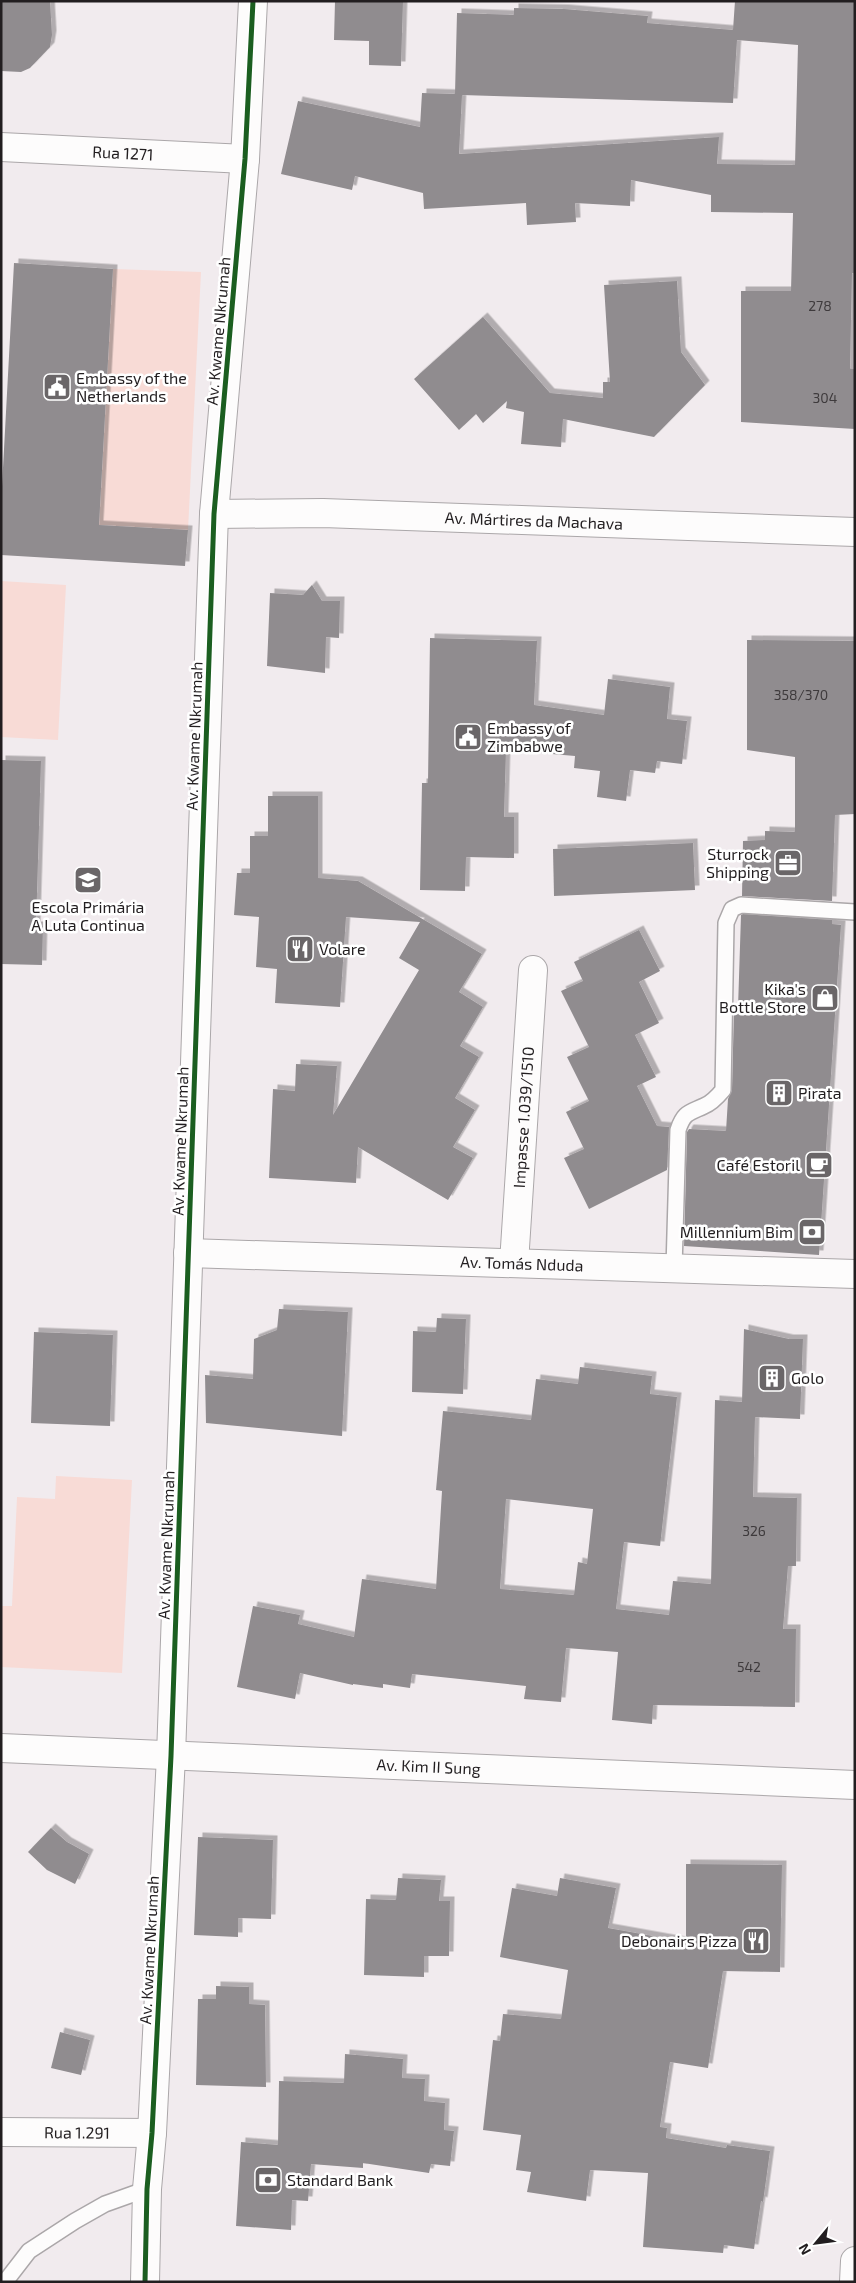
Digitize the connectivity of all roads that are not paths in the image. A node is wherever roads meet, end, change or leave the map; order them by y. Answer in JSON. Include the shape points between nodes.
{"nodes":[{"id":1,"x":253,"y":1,"type":"edge"},
{"id":2,"x":1,"y":147,"type":"edge"},
{"id":3,"x":245,"y":159,"type":"junction"},
{"id":4,"x":214,"y":514,"type":"junction"},
{"id":5,"x":855,"y":532,"type":"edge"},
{"id":6,"x":855,"y":912,"type":"edge"},
{"id":7,"x":533,"y":970,"type":"dead end"},
{"id":8,"x":188,"y":1253,"type":"junction"},
{"id":9,"x":514,"y":1263,"type":"junction"},
{"id":10,"x":674,"y":1268,"type":"junction"},
{"id":11,"x":855,"y":1274,"type":"edge"},
{"id":12,"x":1,"y":1748,"type":"edge"},
{"id":13,"x":171,"y":1756,"type":"junction"},
{"id":14,"x":855,"y":1785,"type":"edge"},
{"id":15,"x":1,"y":2132,"type":"edge"},
{"id":16,"x":152,"y":2134,"type":"junction"},
{"id":17,"x":147,"y":2189,"type":"junction"},
{"id":18,"x":855,"y":2261,"type":"edge"},
{"id":19,"x":5,"y":2282,"type":"edge"},
{"id":20,"x":145,"y":2282,"type":"edge"},
{"id":21,"x":854,"y":2282,"type":"edge"}],
"edges":[{"from":1,"to":3,"type":"street","name":"Av. Kwame Nkrumah"},
{"from":2,"to":3,"type":"street","name":"Rua 1271"},
{"from":3,"to":4,"type":"street","name":"Av. Kwame Nkrumah"},
{"from":4,"to":5,"type":"street","name":"Av. Mártires da Machava","via":[[323,513]]},
{"from":4,"to":8,"type":"street","name":"Av. Kwame Nkrumah"},
{"from":6,"to":10,"type":"lane","via":[[741,905],[732,909],[726,922],[723,1090],[705,1106],[693,1109],[682,1118],[678,1130]]},
{"from":7,"to":9,"type":"street","name":"Impasse 1.039/1510"},
{"from":8,"to":9,"type":"street","name":"Av. Tomás Nduda"},
{"from":8,"to":13,"type":"street","name":"Av. Kwame Nkrumah"},
{"from":9,"to":10,"type":"street","name":"Av. Tomás Nduda"},
{"from":10,"to":11,"type":"street","name":"Av. Tomás Nduda"},
{"from":12,"to":13,"type":"street","name":"Av. Kim II Sung"},
{"from":13,"to":14,"type":"street","name":"Av. Kim II Sung"},
{"from":13,"to":16,"type":"street","name":"Av. Kwame Nkrumah"},
{"from":15,"to":16,"type":"street","name":"Rua 1.291"},
{"from":16,"to":17,"type":"street","name":"Av. Kwame Nkrumah"},
{"from":17,"to":19,"type":"lane","via":[[105,2204],[29,2251]]},
{"from":17,"to":20,"type":"street","name":"Av. Kwame Nkrumah"},
{"from":18,"to":21,"type":"street"}]}
